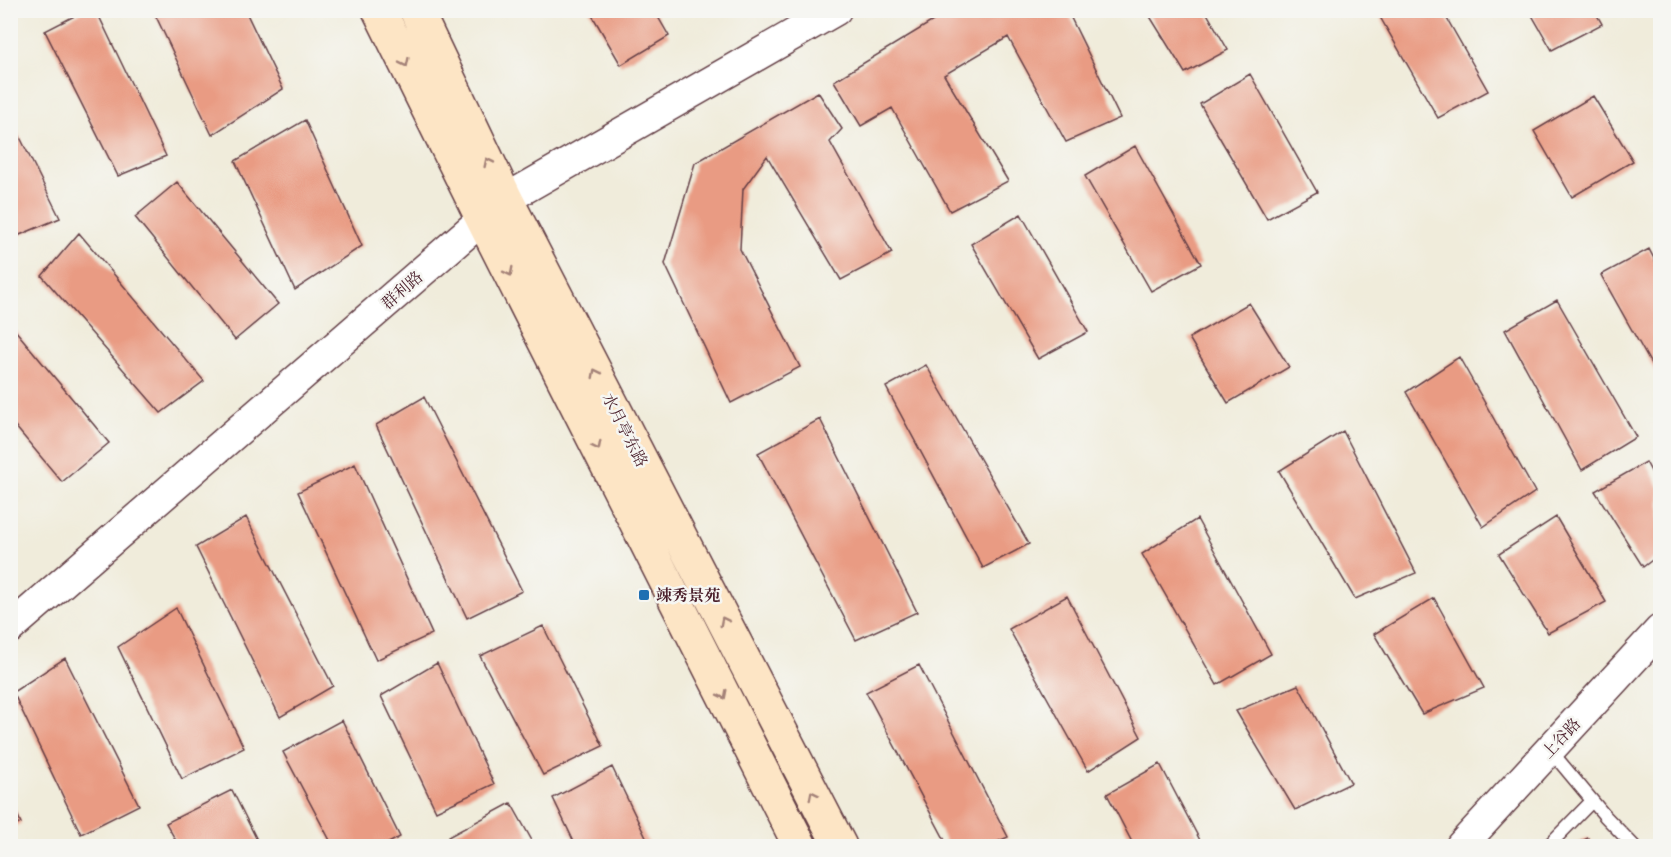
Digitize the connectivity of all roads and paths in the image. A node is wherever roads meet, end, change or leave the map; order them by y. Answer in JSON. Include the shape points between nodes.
{"nodes":[{"id":1,"x":380,"y":10,"type":"edge"},
{"id":2,"x":416,"y":10,"type":"edge"},
{"id":3,"x":836,"y":10,"type":"edge"},
{"id":4,"x":494,"y":210,"type":"junction"},
{"id":5,"x":10,"y":628,"type":"edge"},
{"id":6,"x":1660,"y":630,"type":"edge"},
{"id":7,"x":1550,"y":750,"type":"junction"},
{"id":8,"x":1592,"y":801,"type":"junction"},
{"id":9,"x":800,"y":846,"type":"edge"},
{"id":10,"x":840,"y":846,"type":"edge"},
{"id":11,"x":1461,"y":846,"type":"edge"},
{"id":12,"x":1548,"y":846,"type":"edge"},
{"id":13,"x":1634,"y":846,"type":"edge"}],
"edges":[{"from":1,"to":4,"type":"main road","name":"水月亭东路","one_way":true},
{"from":4,"to":2,"type":"main road","name":"水月亭东路","one_way":true},
{"from":3,"to":4,"type":"street","name":"群利路"},
{"from":4,"to":5,"type":"street","name":"群利路"},
{"from":4,"to":9,"type":"main road","name":"水月亭东路","one_way":true},
{"from":10,"to":4,"type":"main road","name":"水月亭东路","one_way":true},
{"from":6,"to":7,"type":"street","name":"上谷路"},
{"from":7,"to":8,"type":"lane"},
{"from":7,"to":11,"type":"street","name":"上谷路"},
{"from":8,"to":12,"type":"lane"},
{"from":8,"to":13,"type":"lane"}]}
